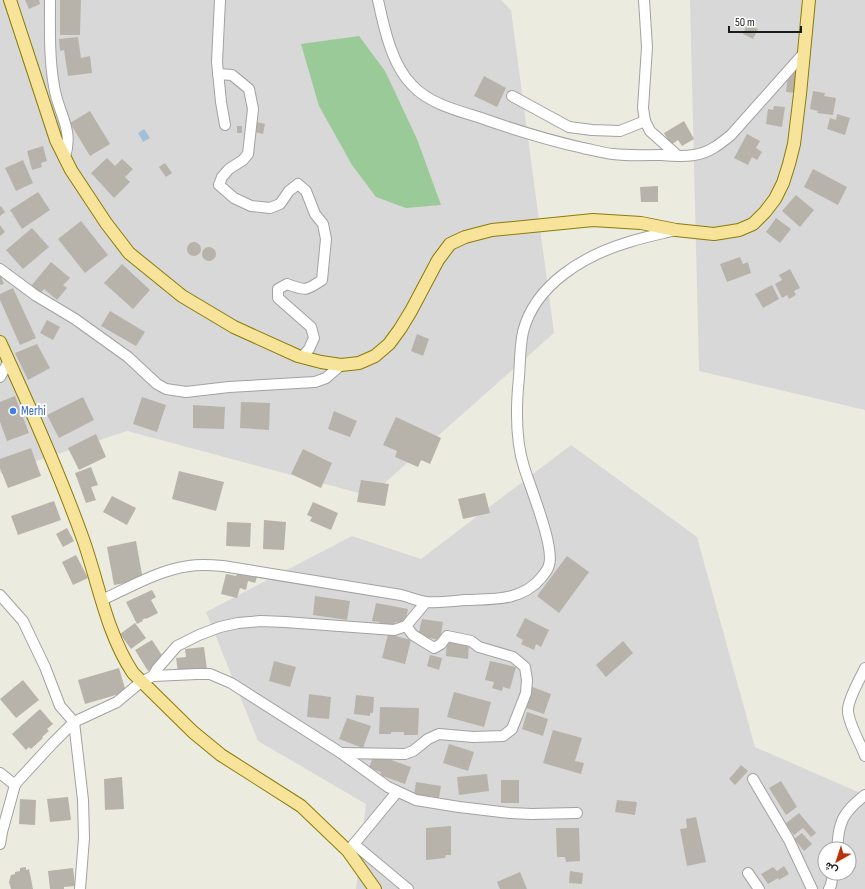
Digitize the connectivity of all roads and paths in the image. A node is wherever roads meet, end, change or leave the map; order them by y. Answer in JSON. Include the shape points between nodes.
{"nodes":[{"id":1,"x":10,"y":0,"type":"edge"},
{"id":2,"x":50,"y":0,"type":"edge"},
{"id":3,"x":220,"y":0,"type":"edge"},
{"id":4,"x":378,"y":0,"type":"edge"},
{"id":5,"x":644,"y":0,"type":"edge"},
{"id":6,"x":809,"y":0,"type":"edge"},
{"id":7,"x":804,"y":53,"type":"junction"},
{"id":8,"x":218,"y":74,"type":"junction"},
{"id":9,"x":512,"y":96,"type":"dead end"},
{"id":10,"x":645,"y":121,"type":"junction"},
{"id":11,"x":225,"y":125,"type":"dead end"},
{"id":12,"x":678,"y":156,"type":"junction"},
{"id":13,"x":65,"y":158,"type":"junction"},
{"id":14,"x":676,"y":230,"type":"junction"},
{"id":15,"x":0,"y":269,"type":"edge"},
{"id":16,"x":0,"y":342,"type":"edge"},
{"id":17,"x":302,"y":357,"type":"junction"},
{"id":18,"x":9,"y":361,"type":"junction"},
{"id":19,"x":341,"y":365,"type":"junction"},
{"id":20,"x":0,"y":377,"type":"edge"},
{"id":21,"x":0,"y":595,"type":"edge"},
{"id":22,"x":102,"y":600,"type":"junction"},
{"id":23,"x":426,"y":602,"type":"junction"},
{"id":24,"x":406,"y":626,"type":"junction"},
{"id":25,"x":865,"y":668,"type":"edge"},
{"id":26,"x":153,"y":676,"type":"junction"},
{"id":27,"x":142,"y":682,"type":"junction"},
{"id":28,"x":74,"y":722,"type":"junction"},
{"id":29,"x":341,"y":753,"type":"junction"},
{"id":30,"x":865,"y":756,"type":"edge"},
{"id":31,"x":0,"y":773,"type":"edge"},
{"id":32,"x":753,"y":779,"type":"dead end"},
{"id":33,"x":15,"y":785,"type":"junction"},
{"id":34,"x":396,"y":792,"type":"junction"},
{"id":35,"x":865,"y":795,"type":"edge"},
{"id":36,"x":577,"y":813,"type":"dead end"},
{"id":37,"x":838,"y":841,"type":"edge"},
{"id":38,"x":0,"y":844,"type":"edge"},
{"id":39,"x":351,"y":847,"type":"junction"},
{"id":40,"x":748,"y":873,"type":"dead end"},
{"id":41,"x":80,"y":889,"type":"edge"},
{"id":42,"x":376,"y":889,"type":"edge"},
{"id":43,"x":408,"y":889,"type":"edge"},
{"id":44,"x":759,"y":889,"type":"edge"},
{"id":45,"x":812,"y":889,"type":"edge"}],
"edges":[{"from":1,"to":13,"type":"main road","via":[[48,118]]},
{"from":2,"to":13,"type":"street","via":[[53,84],[69,140]]},
{"from":3,"to":8,"type":"street"},
{"from":4,"to":12,"type":"street","via":[[393,54],[404,74],[413,86],[436,101],[551,141],[611,154]]},
{"from":5,"to":10,"type":"street","via":[[647,48],[643,108]]},
{"from":6,"to":7,"type":"main road"},
{"from":7,"to":12,"type":"street","via":[[731,135],[719,145],[707,152]]},
{"from":7,"to":14,"type":"main road","via":[[794,144],[783,183],[765,212],[752,224],[739,230],[714,234]]},
{"from":8,"to":11,"type":"street"},
{"from":8,"to":17,"type":"street","via":[[232,75],[249,89],[253,109],[248,154],[225,173],[219,184],[234,198],[251,206],[270,208],[280,204],[288,191],[298,184],[306,191],[322,224],[326,238],[322,280],[310,288],[301,289],[287,284],[278,288],[278,298],[311,327],[314,338]]},
{"from":9,"to":10,"type":"street","via":[[569,127],[620,131]]},
{"from":10,"to":12,"type":"street","via":[[650,131]]},
{"from":13,"to":17,"type":"main road","via":[[129,253],[182,296],[234,327]]},
{"from":14,"to":19,"type":"main road","via":[[641,223],[593,220],[492,230],[465,237],[450,244],[438,260],[411,312],[389,344],[375,356],[359,364]]},
{"from":14,"to":23,"type":"street","via":[[602,251],[577,265],[540,296],[523,332],[518,390],[518,431],[523,465],[543,523],[549,550],[549,565],[543,575],[534,586],[513,596]]},
{"from":15,"to":19,"type":"street","via":[[75,318],[166,389],[186,392],[315,382],[326,378]]},
{"from":16,"to":18,"type":"main road"},
{"from":17,"to":19,"type":"main road"},
{"from":18,"to":20,"type":"street"},
{"from":18,"to":22,"type":"main road","via":[[69,498]]},
{"from":21,"to":28,"type":"street","via":[[23,621],[46,667],[60,706]]},
{"from":22,"to":23,"type":"street","via":[[132,585],[175,569],[208,565],[401,595]]},
{"from":22,"to":27,"type":"main road","via":[[106,616],[126,662]]},
{"from":23,"to":24,"type":"street"},
{"from":24,"to":26,"type":"street","via":[[394,630],[262,621],[238,623],[220,627],[177,646]]},
{"from":24,"to":29,"type":"street","via":[[413,635],[434,648],[447,636],[457,637],[471,641],[479,647],[513,657],[525,667],[526,693],[512,729],[503,736],[439,734],[405,754]]},
{"from":25,"to":30,"type":"street","via":[[848,709]]},
{"from":26,"to":27,"type":"street"},
{"from":26,"to":29,"type":"street","via":[[210,674],[220,678]]},
{"from":27,"to":28,"type":"street","via":[[117,702]]},
{"from":27,"to":39,"type":"main road","via":[[220,755],[301,806]]},
{"from":28,"to":33,"type":"street"},
{"from":28,"to":41,"type":"street","via":[[83,800],[84,838]]},
{"from":29,"to":34,"type":"street"},
{"from":31,"to":33,"type":"street"},
{"from":32,"to":45,"type":"street","via":[[789,840]]},
{"from":33,"to":38,"type":"street"},
{"from":34,"to":36,"type":"street","via":[[416,800],[488,810],[532,814]]},
{"from":34,"to":39,"type":"street"},
{"from":35,"to":37,"type":"street","via":[[856,802],[841,823]]},
{"from":39,"to":42,"type":"main road"},
{"from":39,"to":43,"type":"street"},
{"from":40,"to":44,"type":"street"}]}
